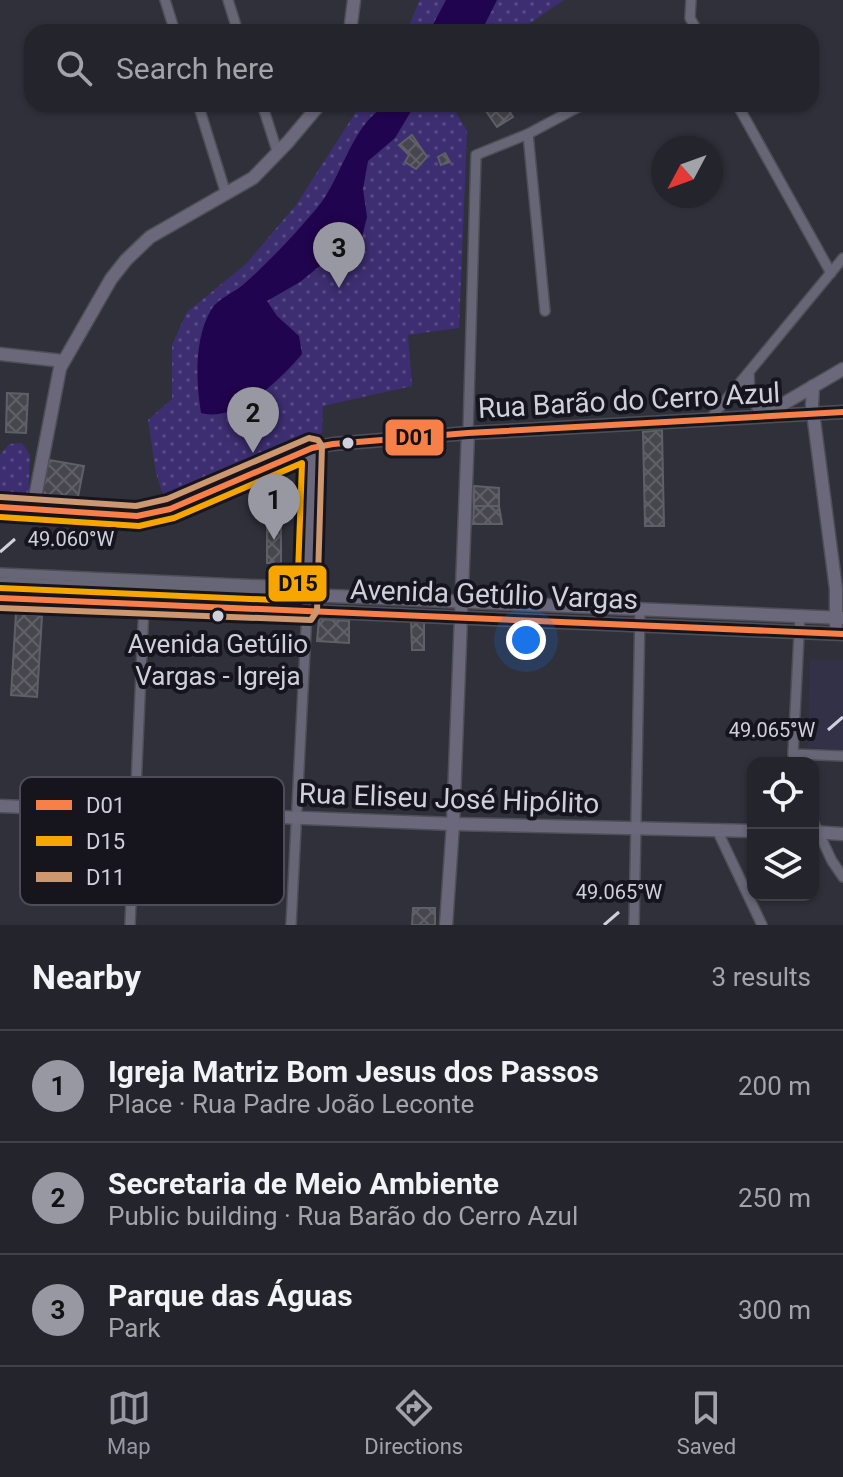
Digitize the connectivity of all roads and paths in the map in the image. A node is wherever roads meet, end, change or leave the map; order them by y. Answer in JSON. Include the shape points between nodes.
{"nodes":[{"id":1,"x":165,"y":0,"type":"edge"},
{"id":2,"x":228,"y":0,"type":"edge"},
{"id":3,"x":354,"y":0,"type":"edge"},
{"id":4,"x":691,"y":0,"type":"edge"},
{"id":5,"x":172,"y":24,"type":"edge"},
{"id":6,"x":236,"y":24,"type":"edge"},
{"id":7,"x":351,"y":24,"type":"edge"},
{"id":8,"x":693,"y":24,"type":"edge"},
{"id":9,"x":200,"y":112,"type":"edge"},
{"id":10,"x":265,"y":112,"type":"edge"},
{"id":11,"x":313,"y":112,"type":"edge"},
{"id":12,"x":569,"y":112,"type":"edge"},
{"id":13,"x":741,"y":112,"type":"edge"},
{"id":14,"x":528,"y":134,"type":"junction"},
{"id":15,"x":278,"y":154,"type":"junction"},
{"id":16,"x":226,"y":194,"type":"junction"},
{"id":17,"x":843,"y":258,"type":"edge"},
{"id":18,"x":831,"y":273,"type":"junction"},
{"id":19,"x":545,"y":311,"type":"dead end"},
{"id":20,"x":0,"y":354,"type":"edge"},
{"id":21,"x":63,"y":361,"type":"junction"},
{"id":22,"x":843,"y":369,"type":"edge"},
{"id":23,"x":749,"y":373,"type":"junction"},
{"id":24,"x":813,"y":386,"type":"junction"},
{"id":25,"x":843,"y":412,"type":"edge"},
{"id":26,"x":813,"y":413,"type":"junction"},
{"id":27,"x":762,"y":416,"type":"junction"},
{"id":28,"x":710,"y":419,"type":"junction"},
{"id":29,"x":468,"y":433,"type":"junction"},
{"id":30,"x":312,"y":448,"type":"junction"},
{"id":31,"x":0,"y":507,"type":"edge"},
{"id":32,"x":33,"y":508,"type":"junction"},
{"id":33,"x":0,"y":573,"type":"edge"},
{"id":34,"x":0,"y":582,"type":"edge"},
{"id":35,"x":308,"y":591,"type":"junction"},
{"id":36,"x":0,"y":598,"type":"edge"},
{"id":37,"x":461,"y":601,"type":"junction"},
{"id":38,"x":144,"y":604,"type":"junction"},
{"id":39,"x":640,"y":609,"type":"junction"},
{"id":40,"x":307,"y":611,"type":"junction"},
{"id":41,"x":800,"y":615,"type":"junction"},
{"id":42,"x":459,"y":617,"type":"junction"},
{"id":43,"x":840,"y":618,"type":"edge"},
{"id":44,"x":640,"y":624,"type":"junction"},
{"id":45,"x":800,"y":631,"type":"junction"},
{"id":46,"x":839,"y":634,"type":"edge"},
{"id":47,"x":843,"y":756,"type":"edge"},
{"id":48,"x":794,"y":757,"type":"edge"},
{"id":49,"x":818,"y":757,"type":"edge"},
{"id":50,"x":136,"y":777,"type":"edge"},
{"id":51,"x":0,"y":806,"type":"edge"},
{"id":52,"x":20,"y":807,"type":"edge"},
{"id":53,"x":284,"y":817,"type":"edge"},
{"id":54,"x":299,"y":818,"type":"junction"},
{"id":55,"x":453,"y":824,"type":"junction"},
{"id":56,"x":637,"y":826,"type":"junction"},
{"id":57,"x":717,"y":830,"type":"junction"},
{"id":58,"x":819,"y":830,"type":"edge"},
{"id":59,"x":747,"y":831,"type":"edge"},
{"id":60,"x":843,"y":834,"type":"edge"},
{"id":61,"x":819,"y":837,"type":"edge"},
{"id":62,"x":843,"y":877,"type":"edge"},
{"id":63,"x":131,"y":905,"type":"edge"},
{"id":64,"x":130,"y":925,"type":"edge"},
{"id":65,"x":291,"y":925,"type":"edge"},
{"id":66,"x":446,"y":925,"type":"edge"},
{"id":67,"x":634,"y":925,"type":"edge"},
{"id":68,"x":762,"y":925,"type":"edge"}],
"edges":[{"from":1,"to":5,"type":"street"},
{"from":2,"to":6,"type":"street"},
{"from":3,"to":7,"type":"main road"},
{"from":4,"to":8,"type":"street"},
{"from":9,"to":16,"type":"street"},
{"from":10,"to":15,"type":"street"},
{"from":11,"to":15,"type":"main road"},
{"from":12,"to":14,"type":"street"},
{"from":13,"to":18,"type":"street"},
{"from":14,"to":19,"type":"street"},
{"from":14,"to":29,"type":"street","via":[[476,155]]},
{"from":15,"to":16,"type":"main road"},
{"from":16,"to":21,"type":"main road","via":[[137,248],[111,279]]},
{"from":17,"to":18,"type":"street"},
{"from":18,"to":23,"type":"street"},
{"from":20,"to":21,"type":"main road"},
{"from":21,"to":32,"type":"main road"},
{"from":22,"to":24,"type":"main road"},
{"from":23,"to":27,"type":"street","via":[[750,396]]},
{"from":23,"to":28,"type":"street"},
{"from":24,"to":26,"type":"main road"},
{"from":24,"to":27,"type":"main road"},
{"from":25,"to":26,"type":"main road","name":"Rua Barão do Cerro Azul"},
{"from":26,"to":27,"type":"main road","name":"Rua Barão do Cerro Azul"},
{"from":26,"to":43,"type":"main road"},
{"from":27,"to":28,"type":"main road","name":"Rua Barão do Cerro Azul"},
{"from":28,"to":29,"type":"main road","name":"Rua Barão do Cerro Azul"},
{"from":29,"to":30,"type":"main road","name":"Rua Barão do Cerro Azul"},
{"from":29,"to":37,"type":"main road"},
{"from":30,"to":32,"type":"main road","name":"Rua Barão do Cerro Azul","via":[[170,509],[137,516]]},
{"from":30,"to":35,"type":"main road"},
{"from":31,"to":32,"type":"main road","name":"Rua Barão do Cerro Azul"},
{"from":33,"to":35,"type":"street","name":"Avenida Getúlio Vargas"},
{"from":34,"to":35,"type":"street","name":"Avenida Getúlio Vargas"},
{"from":35,"to":37,"type":"main road","name":"Avenida Getúlio Vargas"},
{"from":35,"to":40,"type":"main road"},
{"from":36,"to":38,"type":"main road","name":"Avenida Getúlio Vargas"},
{"from":37,"to":39,"type":"main road","name":"Avenida Getúlio Vargas"},
{"from":37,"to":42,"type":"main road"},
{"from":38,"to":40,"type":"main road","name":"Avenida Getúlio Vargas"},
{"from":38,"to":50,"type":"street"},
{"from":39,"to":41,"type":"main road","name":"Avenida Getúlio Vargas"},
{"from":39,"to":44,"type":"street"},
{"from":40,"to":42,"type":"main road","name":"Avenida Getúlio Vargas"},
{"from":40,"to":54,"type":"street"},
{"from":41,"to":43,"type":"main road","name":"Avenida Getúlio Vargas"},
{"from":41,"to":45,"type":"street"},
{"from":42,"to":44,"type":"main road","name":"Avenida Getúlio Vargas"},
{"from":42,"to":55,"type":"main road"},
{"from":43,"to":46,"type":"main road"},
{"from":44,"to":45,"type":"main road","name":"Avenida Getúlio Vargas"},
{"from":44,"to":56,"type":"street"},
{"from":45,"to":46,"type":"main road","name":"Avenida Getúlio Vargas"},
{"from":45,"to":48,"type":"street"},
{"from":47,"to":49,"type":"street"},
{"from":51,"to":52,"type":"main road","name":"Rua Eliseu José Hipólito"},
{"from":53,"to":54,"type":"main road","name":"Rua Eliseu José Hipólito"},
{"from":54,"to":55,"type":"main road","name":"Rua Eliseu José Hipólito"},
{"from":54,"to":65,"type":"street"},
{"from":55,"to":56,"type":"main road","name":"Rua Eliseu José Hipólito"},
{"from":55,"to":66,"type":"main road"},
{"from":56,"to":57,"type":"main road","name":"Rua Eliseu José Hipólito"},
{"from":56,"to":67,"type":"street"},
{"from":57,"to":59,"type":"main road","name":"Rua Eliseu José Hipólito"},
{"from":57,"to":68,"type":"street"},
{"from":58,"to":60,"type":"main road"},
{"from":61,"to":62,"type":"street"},
{"from":63,"to":64,"type":"street"}]}
